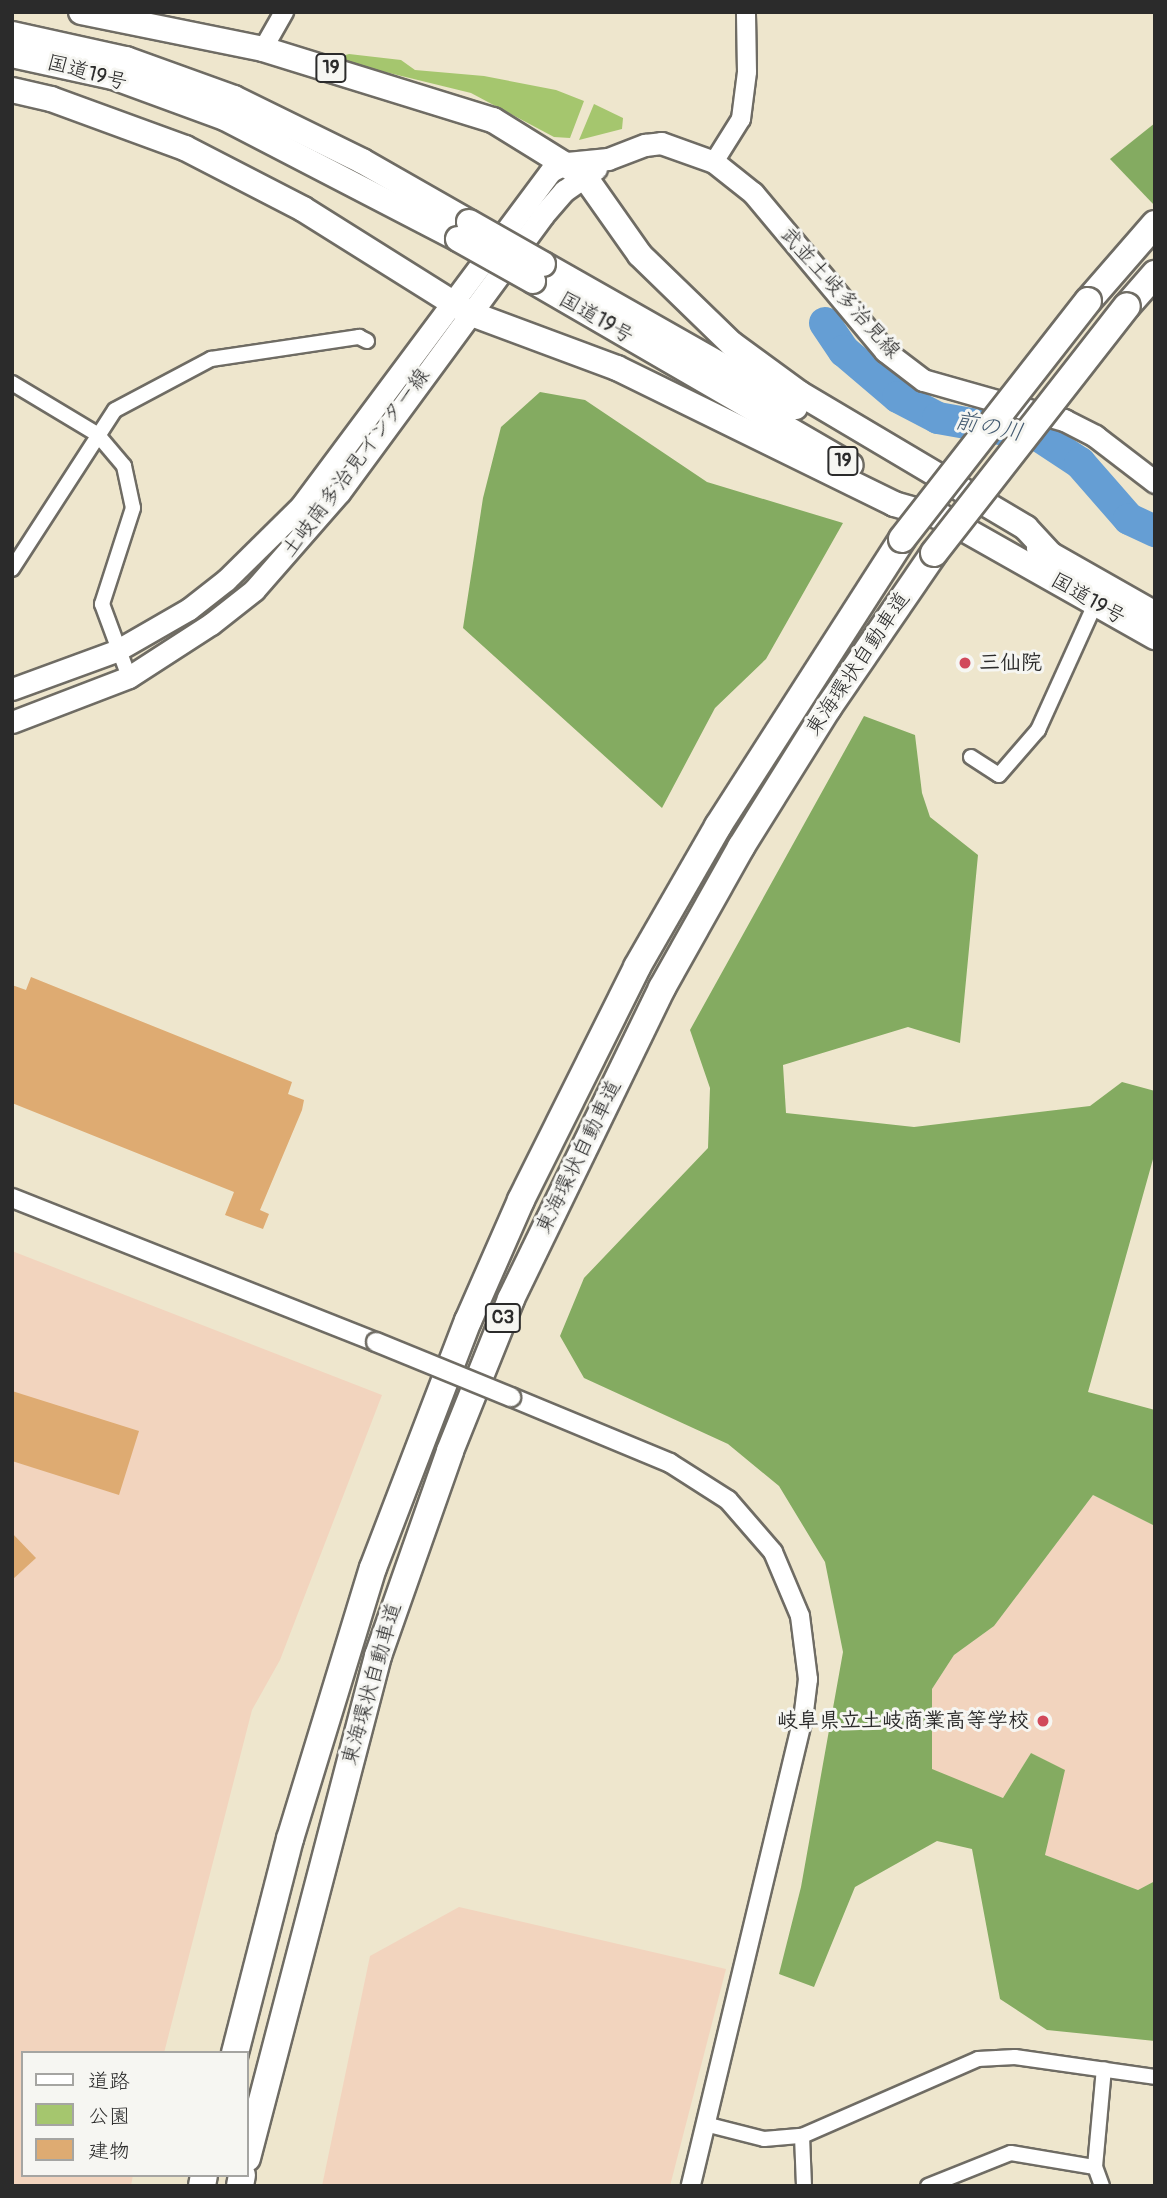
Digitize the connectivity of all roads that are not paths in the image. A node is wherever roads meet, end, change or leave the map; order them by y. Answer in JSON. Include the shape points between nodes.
{"nodes":[{"id":1,"x":81,"y":12,"type":"edge"},
{"id":2,"x":284,"y":12,"type":"edge"},
{"id":3,"x":746,"y":12,"type":"edge"},
{"id":4,"x":12,"y":34,"type":"edge"},
{"id":5,"x":263,"y":49,"type":"junction"},
{"id":6,"x":12,"y":55,"type":"edge"},
{"id":7,"x":12,"y":90,"type":"edge"},
{"id":8,"x":714,"y":162,"type":"junction"},
{"id":9,"x":568,"y":170,"type":"junction"},
{"id":10,"x":1155,"y":224,"type":"edge"},
{"id":11,"x":463,"y":231,"type":"junction"},
{"id":12,"x":538,"y":273,"type":"junction"},
{"id":13,"x":1155,"y":274,"type":"edge"},
{"id":14,"x":460,"y":307,"type":"junction"},
{"id":15,"x":367,"y":341,"type":"dead end"},
{"id":16,"x":12,"y":383,"type":"edge"},
{"id":17,"x":97,"y":434,"type":"junction"},
{"id":18,"x":1155,"y":482,"type":"edge"},
{"id":19,"x":947,"y":519,"type":"junction"},
{"id":20,"x":1051,"y":555,"type":"junction"},
{"id":21,"x":12,"y":569,"type":"edge"},
{"id":22,"x":1096,"y":602,"type":"junction"},
{"id":23,"x":1155,"y":614,"type":"edge"},
{"id":24,"x":1155,"y":637,"type":"edge"},
{"id":25,"x":116,"y":651,"type":"junction"},
{"id":26,"x":130,"y":677,"type":"junction"},
{"id":27,"x":12,"y":689,"type":"edge"},
{"id":28,"x":12,"y":722,"type":"edge"},
{"id":29,"x":971,"y":757,"type":"dead end"},
{"id":30,"x":12,"y":1198,"type":"edge"},
{"id":31,"x":236,"y":2051,"type":"edge"},
{"id":32,"x":1104,"y":2069,"type":"junction"},
{"id":33,"x":1155,"y":2077,"type":"edge"},
{"id":34,"x":705,"y":2124,"type":"junction"},
{"id":35,"x":802,"y":2136,"type":"junction"},
{"id":36,"x":248,"y":2154,"type":"edge"},
{"id":37,"x":1095,"y":2167,"type":"junction"},
{"id":38,"x":691,"y":2186,"type":"edge"},
{"id":39,"x":804,"y":2186,"type":"edge"},
{"id":40,"x":928,"y":2186,"type":"edge"},
{"id":41,"x":1102,"y":2186,"type":"edge"}],
"edges":[{"from":1,"to":5,"type":"highway","number":"19"},
{"from":2,"to":5,"type":"street"},
{"from":3,"to":8,"type":"street","via":[[747,72],[741,119]]},
{"from":4,"to":11,"type":"highway","name":"国道19号","number":"19","via":[[127,59],[234,98],[362,162]]},
{"from":5,"to":9,"type":"highway","number":"19","via":[[493,120]]},
{"from":6,"to":11,"type":"highway","name":"国道19号","number":"19","via":[[113,77],[225,118]]},
{"from":7,"to":14,"type":"highway","number":"19","via":[[51,99],[185,148],[303,209]]},
{"from":8,"to":9,"type":"main road","name":"武並土岐多治見線","via":[[660,144]]},
{"from":8,"to":18,"type":"main road","name":"武並土岐多治見線","via":[[753,193],[885,351],[923,380],[1065,420],[1095,436]]},
{"from":9,"to":14,"type":"main road"},
{"from":9,"to":14,"type":"main road","via":[[564,191]]},
{"from":9,"to":20,"type":"highway","number":"19","via":[[640,255],[732,344],[799,393],[1026,528]]},
{"from":10,"to":31,"type":"highway","name":"東海環状自動車道","number":"C3","bridge":true,"via":[[1088,301],[902,539],[718,826],[637,967],[521,1200],[468,1321],[373,1568],[290,1839]]},
{"from":11,"to":12,"type":"highway","name":"国道19号","number":"19","bridge":true},
{"from":12,"to":19,"type":"highway","name":"国道19号","number":"19"},
{"from":12,"to":20,"type":"highway","name":"国道19号","number":"19"},
{"from":13,"to":36,"type":"highway","name":"東海環状自動車道","number":"C3","bridge":true,"via":[[934,553],[828,708],[741,847],[662,988],[511,1299],[440,1477],[378,1656]]},
{"from":14,"to":19,"type":"highway","number":"19","via":[[617,368],[894,504]]},
{"from":14,"to":25,"type":"main road","name":"土岐南多治見インター線","via":[[292,515],[189,609]]},
{"from":14,"to":26,"type":"main road","name":"土岐南多治見インター線","via":[[339,492],[279,565],[211,624]]},
{"from":15,"to":17,"type":"street","via":[[359,337],[211,359],[116,410]]},
{"from":16,"to":17,"type":"street"},
{"from":17,"to":21,"type":"street"},
{"from":17,"to":25,"type":"street","via":[[113,447],[131,485],[133,508],[127,533],[106,580],[102,604]]},
{"from":19,"to":22,"type":"highway","name":"国道19号","number":"19"},
{"from":20,"to":23,"type":"highway","name":"国道19号","number":"19"},
{"from":22,"to":24,"type":"highway","name":"国道19号","number":"19"},
{"from":22,"to":29,"type":"street","via":[[1038,730],[999,775]]},
{"from":25,"to":26,"type":"street"},
{"from":25,"to":27,"type":"main road","name":"土岐南多治見インター線"},
{"from":26,"to":28,"type":"main road","name":"土岐南多治見インター線"},
{"from":30,"to":34,"type":"street","bridge":true,"via":[[670,1463],[728,1500],[773,1552],[800,1616],[808,1679],[804,1714]]},
{"from":32,"to":33,"type":"street"},
{"from":32,"to":35,"type":"street","via":[[1015,2057],[978,2059]]},
{"from":32,"to":37,"type":"street"},
{"from":34,"to":35,"type":"street","via":[[764,2138]]},
{"from":34,"to":38,"type":"street"},
{"from":35,"to":39,"type":"street"},
{"from":37,"to":40,"type":"street","via":[[1012,2153]]},
{"from":37,"to":41,"type":"street"}]}
